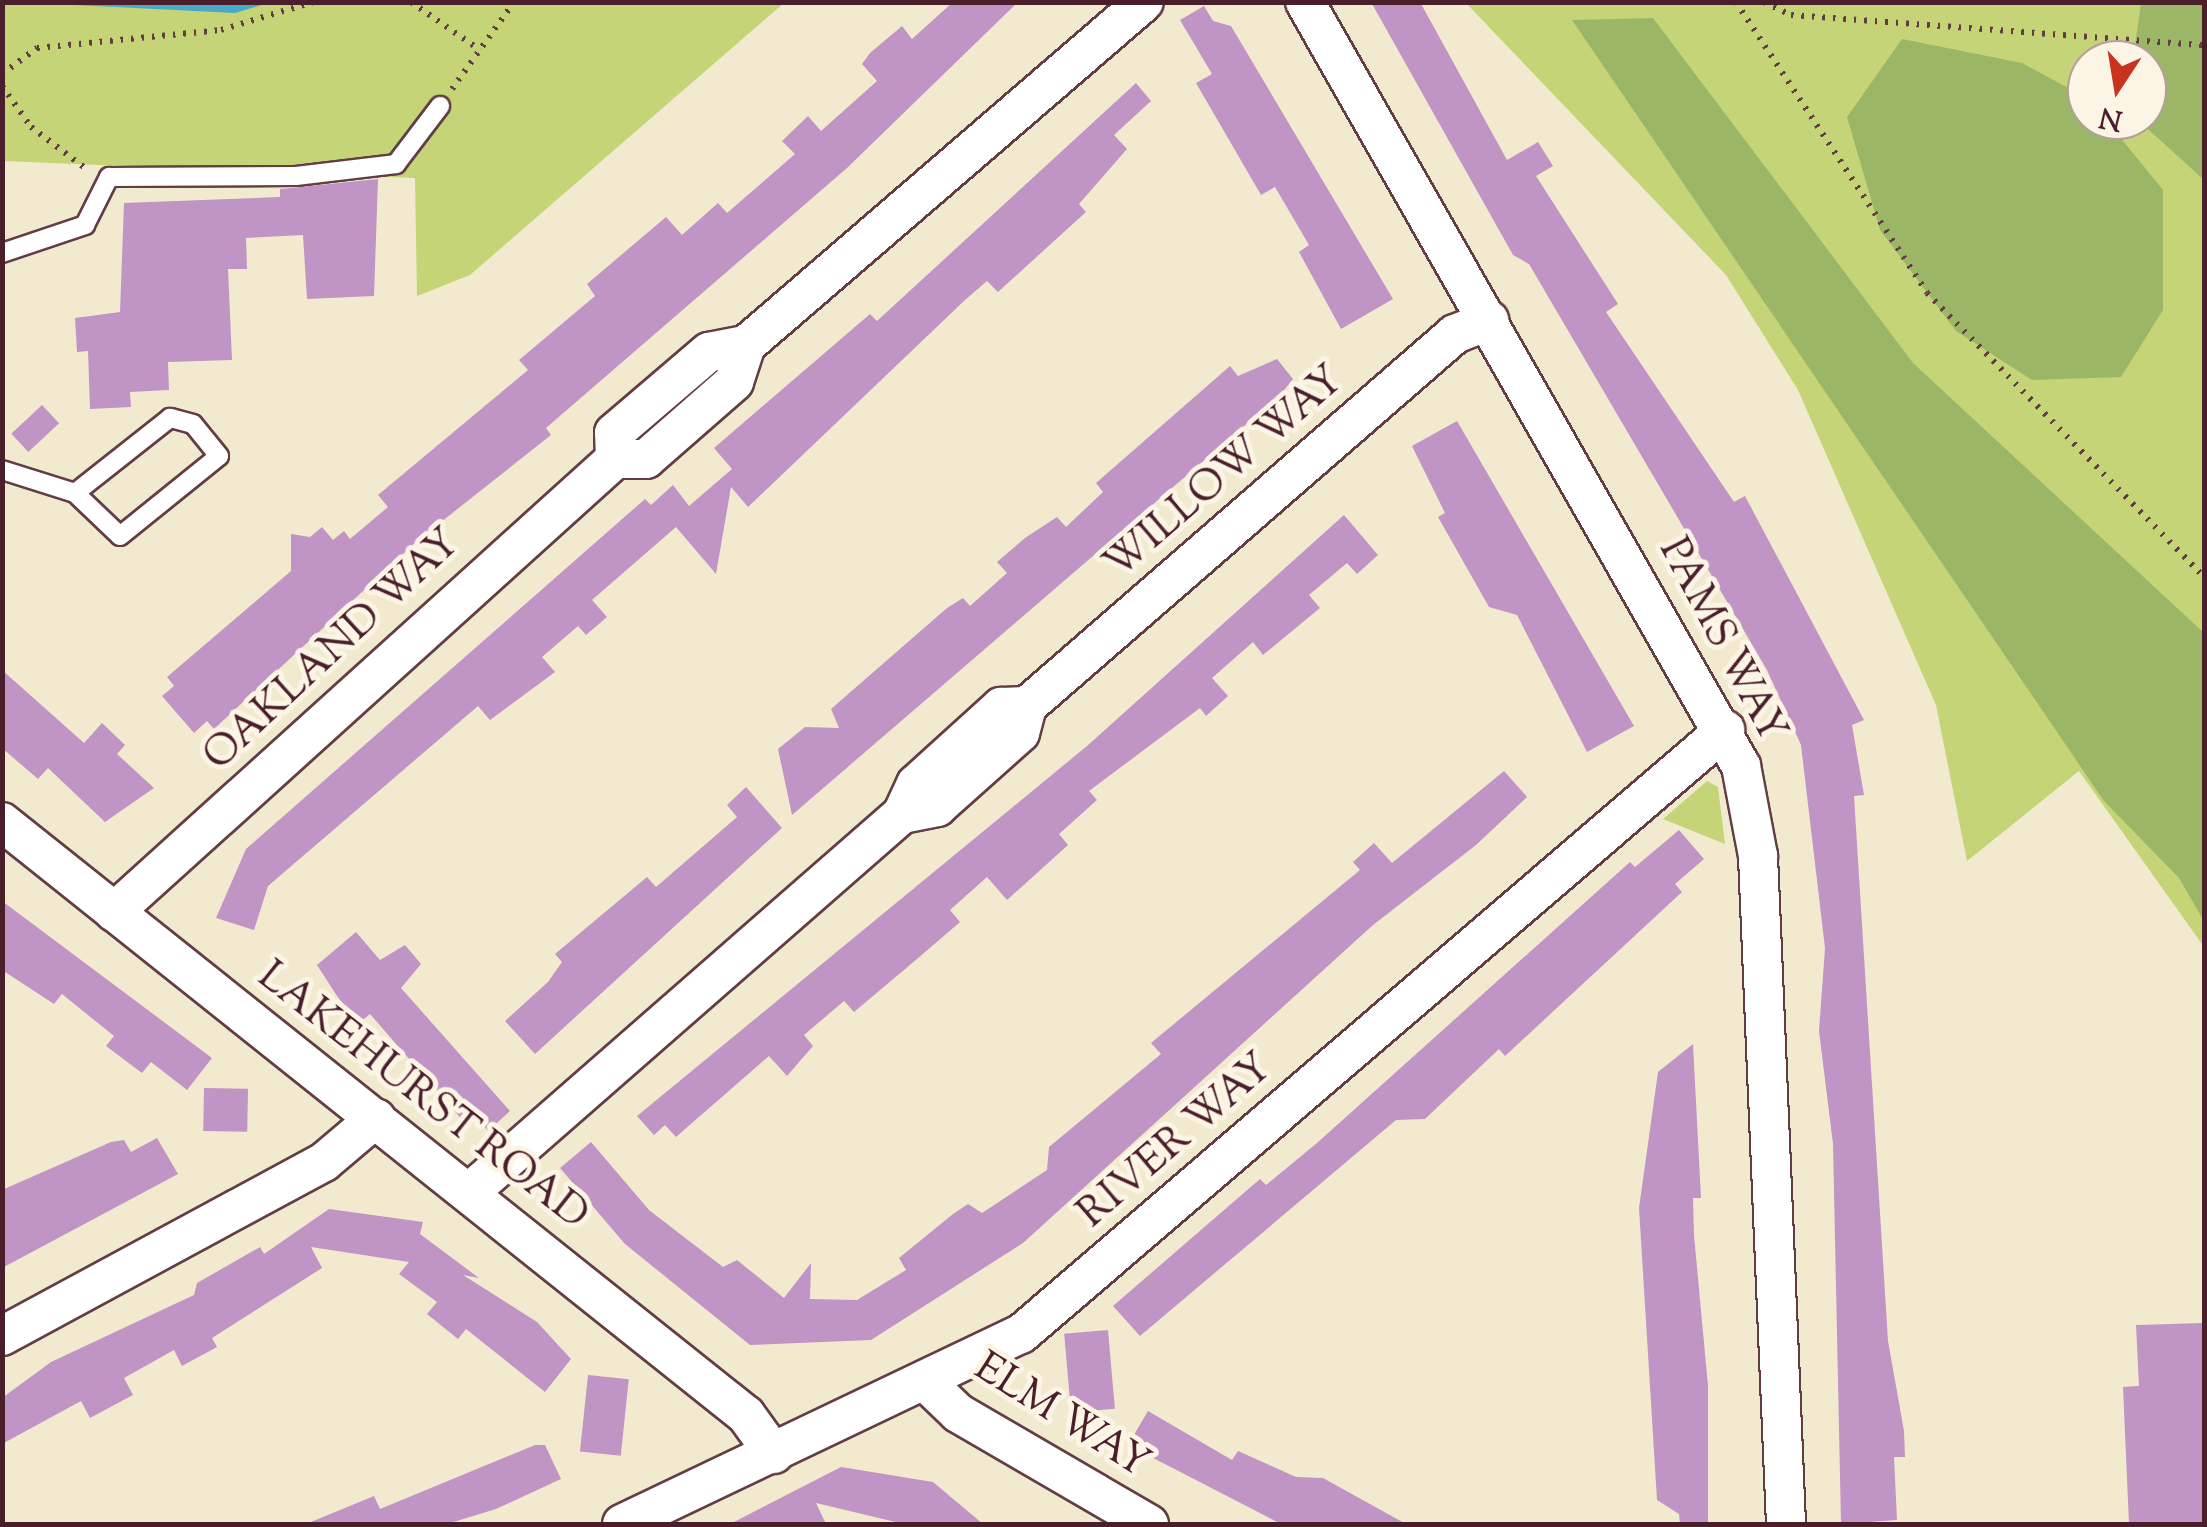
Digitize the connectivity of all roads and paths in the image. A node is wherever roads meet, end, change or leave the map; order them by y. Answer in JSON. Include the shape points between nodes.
{"nodes":[{"id":1,"x":313,"y":2,"type":"edge"},
{"id":2,"x":411,"y":2,"type":"edge"},
{"id":3,"x":514,"y":2,"type":"edge"},
{"id":4,"x":1144,"y":2,"type":"edge"},
{"id":5,"x":1305,"y":2,"type":"edge"},
{"id":6,"x":1736,"y":2,"type":"edge"},
{"id":7,"x":1764,"y":2,"type":"edge"},
{"id":8,"x":2204,"y":44,"type":"edge"},
{"id":9,"x":480,"y":50,"type":"junction"},
{"id":10,"x":2,"y":74,"type":"edge"},
{"id":11,"x":2,"y":86,"type":"edge"},
{"id":12,"x":440,"y":106,"type":"joint"},
{"id":13,"x":109,"y":177,"type":"junction"},
{"id":14,"x":2,"y":253,"type":"edge"},
{"id":15,"x":1488,"y":320,"type":"junction"},
{"id":16,"x":2,"y":470,"type":"edge"},
{"id":17,"x":75,"y":493,"type":"junction"},
{"id":18,"x":2204,"y":577,"type":"edge"},
{"id":19,"x":1725,"y":730,"type":"junction"},
{"id":20,"x":2,"y":822,"type":"edge"},
{"id":21,"x":114,"y":912,"type":"junction"},
{"id":22,"x":376,"y":1118,"type":"junction"},
{"id":23,"x":471,"y":1190,"type":"junction"},
{"id":24,"x":2,"y":1336,"type":"edge"},
{"id":25,"x":928,"y":1384,"type":"junction"},
{"id":26,"x":774,"y":1454,"type":"junction"},
{"id":27,"x":622,"y":1524,"type":"edge"},
{"id":28,"x":1149,"y":1524,"type":"edge"},
{"id":29,"x":1786,"y":1524,"type":"edge"}],
"edges":[{"from":1,"to":10,"type":"path","via":[[221,30],[36,48]]},
{"from":2,"to":9,"type":"path"},
{"from":3,"to":9,"type":"path"},
{"from":4,"to":21,"type":"street","name":"OAKLAND WAY","via":[[746,345],[709,352],[641,410],[614,434],[614,460]]},
{"from":5,"to":15,"type":"street","name":"PAMS WAY"},
{"from":6,"to":18,"type":"path","via":[[1927,293]]},
{"from":7,"to":8,"type":"path","via":[[1790,15]]},
{"from":9,"to":12,"type":"path"},
{"from":11,"to":13,"type":"path","via":[[61,156]]},
{"from":12,"to":13,"type":"lane","via":[[396,164],[376,171]]},
{"from":13,"to":14,"type":"lane","via":[[85,225]]},
{"from":15,"to":19,"type":"street","name":"PAMS WAY"},
{"from":15,"to":23,"type":"street","name":"WILLOW WAY","via":[[1455,334],[1027,706],[1020,733],[937,807],[902,814]]},
{"from":16,"to":17,"type":"lane"},
{"from":17,"to":17,"type":"lane","via":[[170,418],[193,424],[219,456],[120,536]]},
{"from":19,"to":25,"type":"street","name":"RIVER WAY","via":[[1068,1296],[1021,1334]]},
{"from":19,"to":29,"type":"street","name":"PAMS WAY","via":[[1758,856]]},
{"from":20,"to":21,"type":"street","name":"LAKEHURST ROAD"},
{"from":21,"to":22,"type":"street","name":"LAKEHURST ROAD"},
{"from":22,"to":23,"type":"street","name":"LAKEHURST ROAD"},
{"from":22,"to":24,"type":"street","via":[[324,1162]]},
{"from":23,"to":26,"type":"street","name":"LAKEHURST ROAD","via":[[746,1414]]},
{"from":25,"to":26,"type":"street","name":"RIVER WAY"},
{"from":25,"to":28,"type":"street","name":"ELM WAY","via":[[958,1413]]},
{"from":26,"to":27,"type":"street","name":"RIVER WAY"}]}
